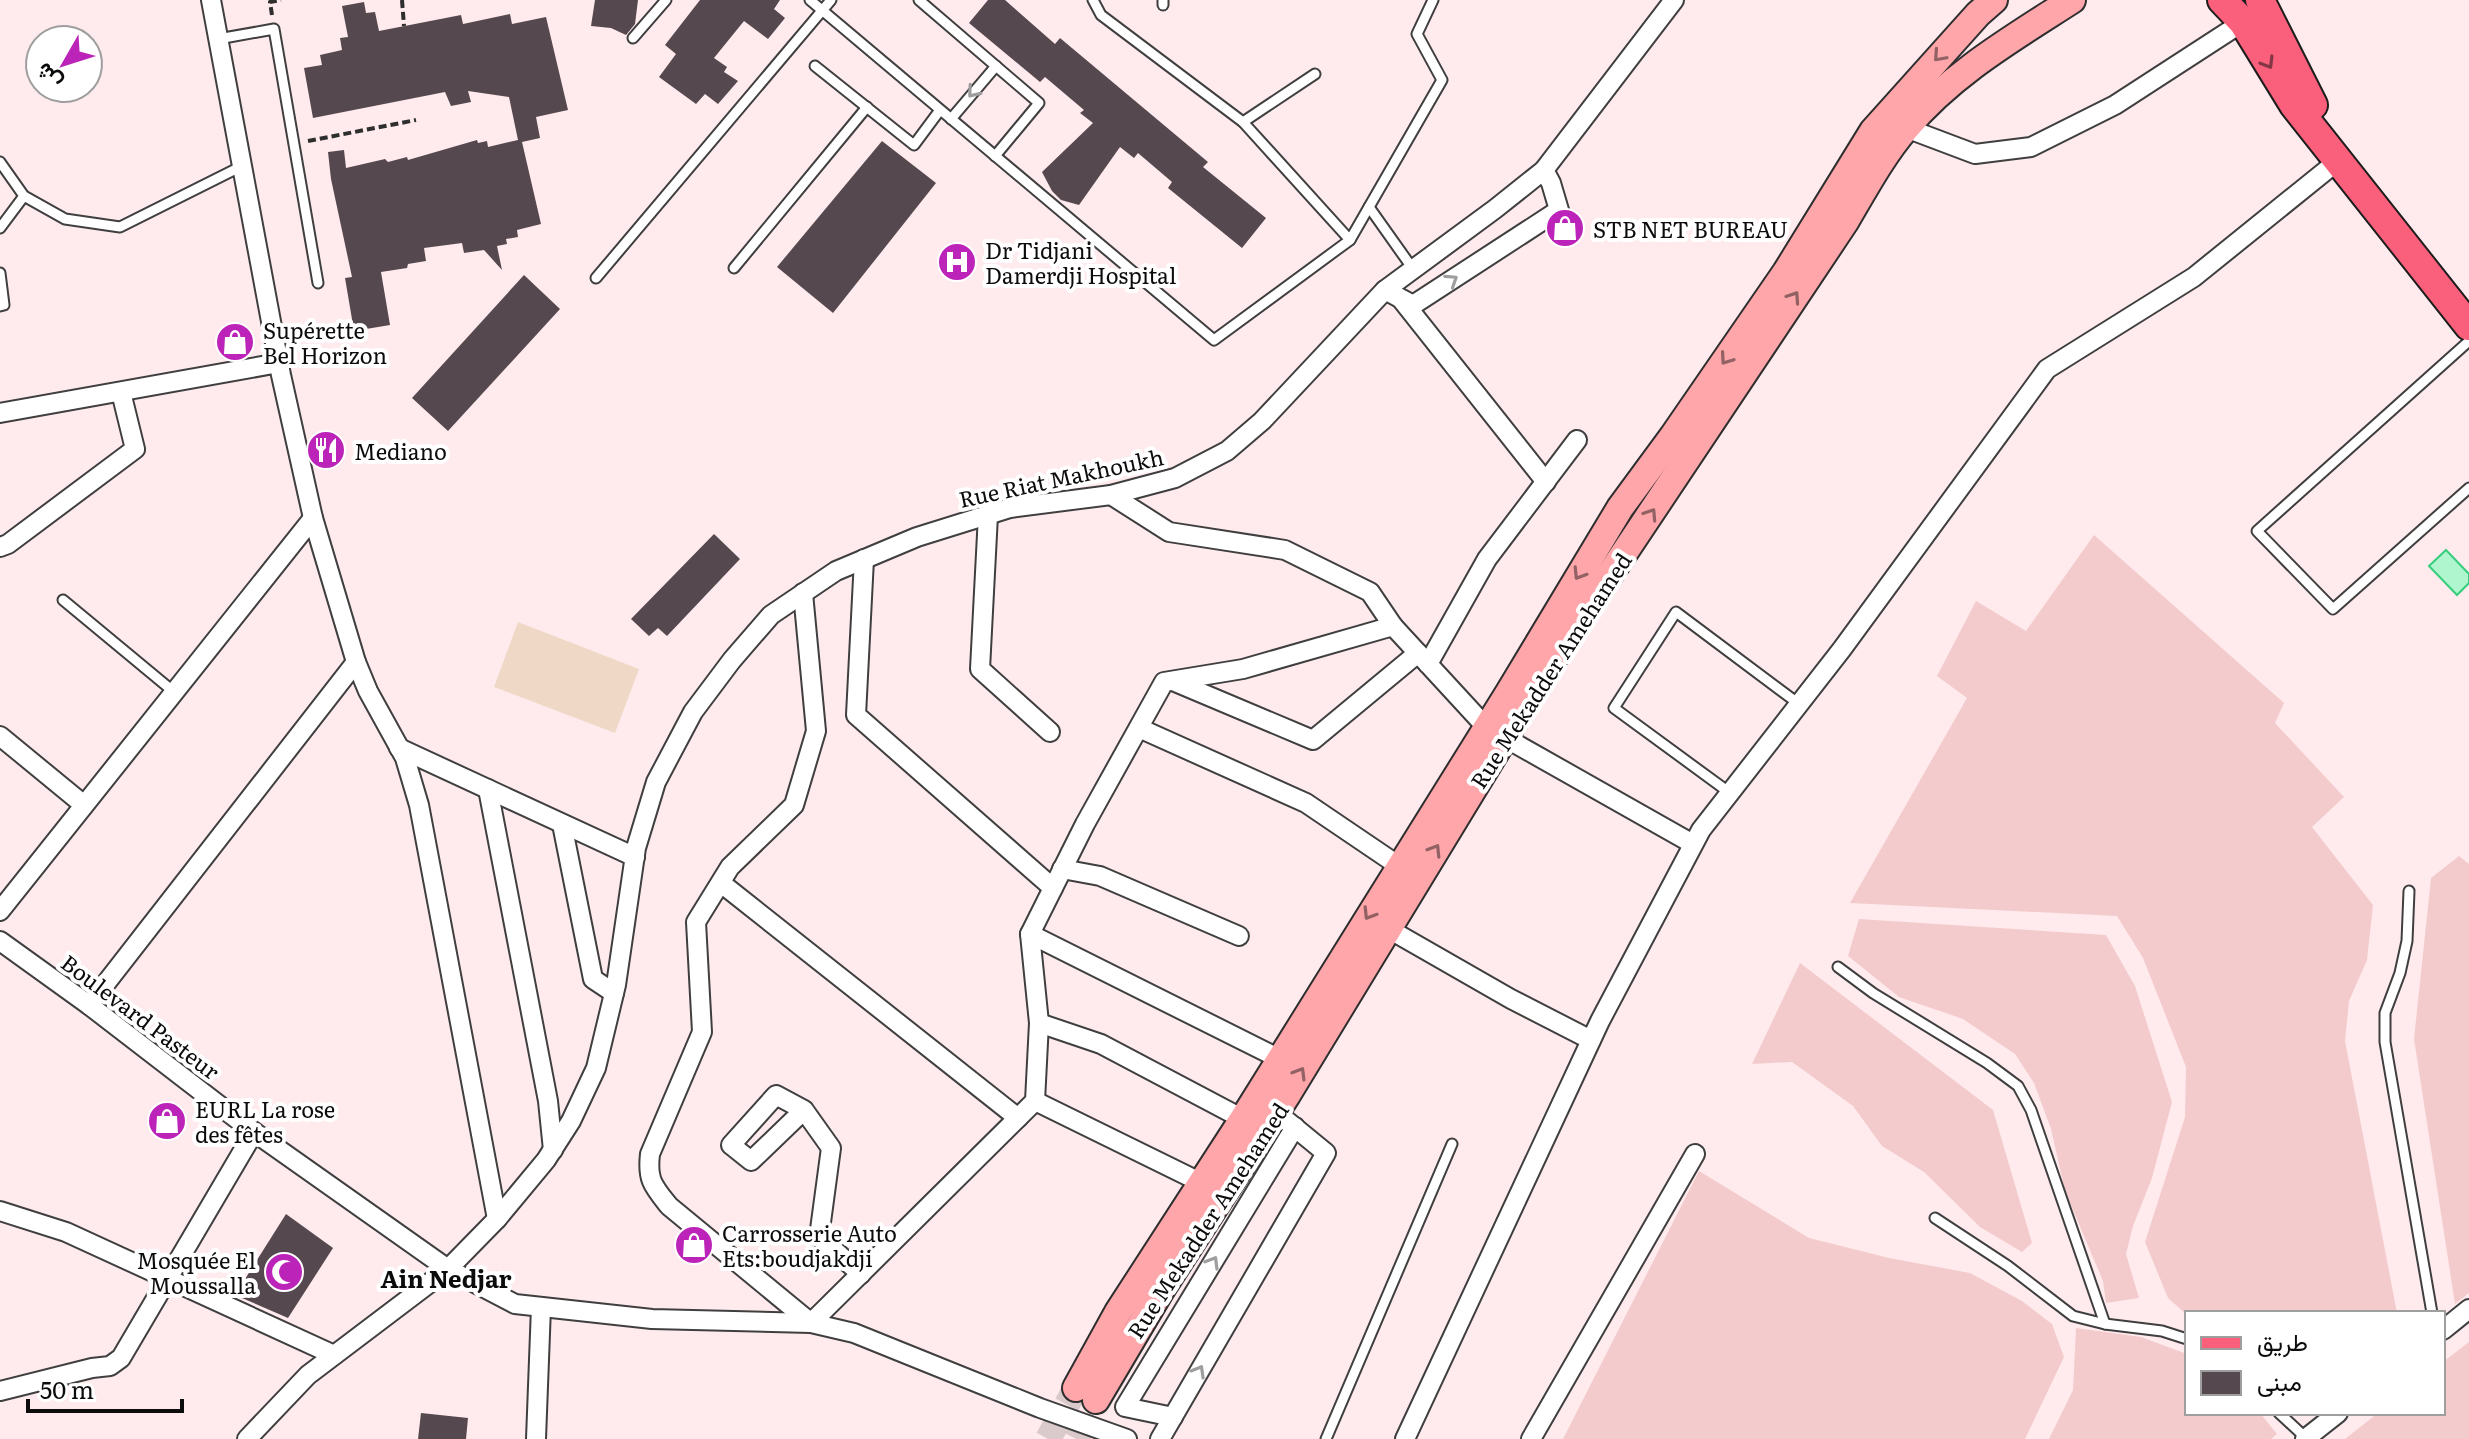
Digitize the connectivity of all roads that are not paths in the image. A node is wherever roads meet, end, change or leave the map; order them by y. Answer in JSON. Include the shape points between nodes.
{"nodes":[{"id":1,"x":211,"y":0,"type":"edge"},
{"id":2,"x":666,"y":0,"type":"edge"},
{"id":3,"x":810,"y":0,"type":"edge"},
{"id":4,"x":831,"y":0,"type":"edge"},
{"id":5,"x":919,"y":0,"type":"edge"},
{"id":6,"x":1093,"y":0,"type":"edge"},
{"id":7,"x":1433,"y":0,"type":"edge"},
{"id":8,"x":1674,"y":0,"type":"edge"},
{"id":9,"x":1994,"y":0,"type":"edge"},
{"id":10,"x":2072,"y":0,"type":"edge"},
{"id":11,"x":2222,"y":0,"type":"edge"},
{"id":12,"x":822,"y":11,"type":"junction"},
{"id":13,"x":2252,"y":11,"type":"edge"},
{"id":14,"x":633,"y":38,"type":"dead end"},
{"id":15,"x":218,"y":39,"type":"junction"},
{"id":16,"x":815,"y":66,"type":"dead end"},
{"id":17,"x":996,"y":66,"type":"junction"},
{"id":18,"x":1315,"y":74,"type":"dead end"},
{"id":19,"x":867,"y":107,"type":"junction"},
{"id":20,"x":940,"y":110,"type":"junction"},
{"id":21,"x":951,"y":119,"type":"junction"},
{"id":22,"x":1243,"y":122,"type":"junction"},
{"id":23,"x":1906,"y":128,"type":"junction"},
{"id":24,"x":995,"y":156,"type":"junction"},
{"id":25,"x":2339,"y":160,"type":"junction"},
{"id":26,"x":0,"y":162,"type":"edge"},
{"id":27,"x":242,"y":166,"type":"junction"},
{"id":28,"x":1544,"y":170,"type":"junction"},
{"id":29,"x":24,"y":196,"type":"junction"},
{"id":30,"x":1369,"y":207,"type":"junction"},
{"id":31,"x":1473,"y":224,"type":"junction"},
{"id":32,"x":0,"y":228,"type":"edge"},
{"id":33,"x":1350,"y":240,"type":"junction"},
{"id":34,"x":1494,"y":252,"type":"junction"},
{"id":35,"x":734,"y":268,"type":"dead end"},
{"id":36,"x":1413,"y":269,"type":"junction"},
{"id":37,"x":0,"y":273,"type":"edge"},
{"id":38,"x":596,"y":278,"type":"dead end"},
{"id":39,"x":318,"y":283,"type":"dead end"},
{"id":40,"x":1393,"y":294,"type":"junction"},
{"id":41,"x":0,"y":306,"type":"edge"},
{"id":42,"x":2469,"y":326,"type":"edge"},
{"id":43,"x":2469,"y":341,"type":"edge"},
{"id":44,"x":279,"y":363,"type":"junction"},
{"id":45,"x":121,"y":392,"type":"junction"},
{"id":46,"x":0,"y":413,"type":"edge"},
{"id":47,"x":1577,"y":440,"type":"dead end"},
{"id":48,"x":1546,"y":482,"type":"junction"},
{"id":49,"x":2469,"y":488,"type":"edge"},
{"id":50,"x":1111,"y":495,"type":"junction"},
{"id":51,"x":988,"y":515,"type":"junction"},
{"id":52,"x":313,"y":518,"type":"junction"},
{"id":53,"x":0,"y":547,"type":"edge"},
{"id":54,"x":864,"y":559,"type":"junction"},
{"id":55,"x":803,"y":593,"type":"junction"},
{"id":56,"x":63,"y":600,"type":"dead end"},
{"id":57,"x":1393,"y":626,"type":"junction"},
{"id":58,"x":1423,"y":658,"type":"junction"},
{"id":59,"x":356,"y":662,"type":"junction"},
{"id":60,"x":1173,"y":681,"type":"junction"},
{"id":61,"x":174,"y":692,"type":"junction"},
{"id":62,"x":1799,"y":704,"type":"junction"},
{"id":63,"x":1139,"y":728,"type":"junction"},
{"id":64,"x":1050,"y":732,"type":"dead end"},
{"id":65,"x":1496,"y":732,"type":"junction"},
{"id":66,"x":0,"y":736,"type":"edge"},
{"id":67,"x":399,"y":748,"type":"junction"},
{"id":68,"x":488,"y":789,"type":"junction"},
{"id":69,"x":1730,"y":793,"type":"junction"},
{"id":70,"x":84,"y":805,"type":"junction"},
{"id":71,"x":562,"y":824,"type":"junction"},
{"id":72,"x":1693,"y":844,"type":"junction"},
{"id":73,"x":635,"y":857,"type":"junction"},
{"id":74,"x":1399,"y":866,"type":"junction"},
{"id":75,"x":1062,"y":869,"type":"junction"},
{"id":76,"x":721,"y":883,"type":"junction"},
{"id":77,"x":1053,"y":888,"type":"junction"},
{"id":78,"x":2409,"y":891,"type":"dead end"},
{"id":79,"x":0,"y":911,"type":"edge"},
{"id":80,"x":1387,"y":928,"type":"junction"},
{"id":81,"x":1030,"y":934,"type":"junction"},
{"id":82,"x":1239,"y":936,"type":"dead end"},
{"id":83,"x":0,"y":941,"type":"edge"},
{"id":84,"x":1838,"y":967,"type":"dead end"},
{"id":85,"x":614,"y":993,"type":"junction"},
{"id":86,"x":89,"y":1005,"type":"junction"},
{"id":87,"x":1039,"y":1023,"type":"junction"},
{"id":88,"x":1591,"y":1040,"type":"junction"},
{"id":89,"x":1280,"y":1059,"type":"junction"},
{"id":90,"x":1035,"y":1101,"type":"junction"},
{"id":91,"x":804,"y":1110,"type":"dead end"},
{"id":92,"x":1018,"y":1118,"type":"junction"},
{"id":93,"x":1243,"y":1119,"type":"junction"},
{"id":94,"x":1285,"y":1120,"type":"junction"},
{"id":95,"x":254,"y":1132,"type":"junction"},
{"id":96,"x":1452,"y":1144,"type":"dead end"},
{"id":97,"x":553,"y":1150,"type":"junction"},
{"id":98,"x":1695,"y":1154,"type":"dead end"},
{"id":99,"x":1202,"y":1183,"type":"junction"},
{"id":100,"x":0,"y":1211,"type":"edge"},
{"id":101,"x":1935,"y":1218,"type":"dead end"},
{"id":102,"x":497,"y":1219,"type":"junction"},
{"id":103,"x":448,"y":1269,"type":"junction"},
{"id":104,"x":861,"y":1274,"type":"junction"},
{"id":105,"x":167,"y":1278,"type":"junction"},
{"id":106,"x":541,"y":1307,"type":"junction"},
{"id":107,"x":2469,"y":1309,"type":"edge"},
{"id":108,"x":2432,"y":1311,"type":"edge"},
{"id":109,"x":811,"y":1323,"type":"junction"},
{"id":110,"x":2105,"y":1324,"type":"junction"},
{"id":111,"x":2445,"y":1328,"type":"edge"},
{"id":112,"x":2185,"y":1338,"type":"edge"},
{"id":113,"x":334,"y":1355,"type":"junction"},
{"id":114,"x":0,"y":1391,"type":"edge"},
{"id":115,"x":2281,"y":1415,"type":"edge"},
{"id":116,"x":2335,"y":1415,"type":"edge"},
{"id":117,"x":1173,"y":1417,"type":"junction"},
{"id":118,"x":247,"y":1439,"type":"edge"},
{"id":119,"x":536,"y":1439,"type":"edge"},
{"id":120,"x":1127,"y":1439,"type":"edge"},
{"id":121,"x":1160,"y":1439,"type":"edge"},
{"id":122,"x":1326,"y":1439,"type":"edge"},
{"id":123,"x":1405,"y":1439,"type":"edge"},
{"id":124,"x":1531,"y":1439,"type":"edge"},
{"id":125,"x":2305,"y":1439,"type":"edge"}],
"edges":[{"from":1,"to":15,"type":"street"},
{"from":2,"to":14,"type":"lane"},
{"from":3,"to":12,"type":"lane"},
{"from":4,"to":12,"type":"lane"},
{"from":5,"to":17,"type":"lane"},
{"from":6,"to":22,"type":"lane","via":[[1101,15]]},
{"from":7,"to":30,"type":"lane","via":[[1417,34],[1442,80]]},
{"from":8,"to":28,"type":"street","name":"Rue Riat Makhoukh"},
{"from":9,"to":65,"type":"main road","name":"Rue Mekadder Amehamed","one_way":true,"via":[[1873,131],[1786,272],[1620,508]]},
{"from":10,"to":23,"type":"main road","name":"Rue Mekadder Amehamed","via":[[1950,82]]},
{"from":11,"to":13,"type":"main road"},
{"from":12,"to":20,"type":"lane"},
{"from":12,"to":38,"type":"lane"},
{"from":13,"to":23,"type":"street","via":[[2115,105],[2031,147],[1975,154]]},
{"from":13,"to":25,"type":"main road","via":[[2294,105]]},
{"from":15,"to":27,"type":"street"},
{"from":15,"to":39,"type":"lane","via":[[274,29]]},
{"from":16,"to":19,"type":"lane"},
{"from":17,"to":21,"type":"lane","one_way":true},
{"from":17,"to":24,"type":"lane","via":[[1039,103]]},
{"from":18,"to":22,"type":"lane"},
{"from":19,"to":20,"type":"lane","via":[[914,145]]},
{"from":19,"to":35,"type":"lane"},
{"from":20,"to":21,"type":"lane"},
{"from":21,"to":24,"type":"lane"},
{"from":22,"to":33,"type":"lane"},
{"from":65,"to":23,"type":"main road","name":"Rue Mekadder Amehamed","one_way":true,"via":[[1542,676]]},
{"from":24,"to":33,"type":"lane","via":[[1214,340]]},
{"from":25,"to":42,"type":"main road"},
{"from":25,"to":62,"type":"street","via":[[2194,277],[2047,369]]},
{"from":26,"to":29,"type":"lane"},
{"from":27,"to":29,"type":"lane","via":[[120,227],[65,219]]},
{"from":27,"to":44,"type":"street"},
{"from":28,"to":31,"type":"street","name":"Rue Riat Makhoukh"},
{"from":28,"to":34,"type":"street","via":[[1559,210]]},
{"from":29,"to":32,"type":"lane"},
{"from":30,"to":33,"type":"lane"},
{"from":30,"to":36,"type":"lane"},
{"from":31,"to":34,"type":"street"},
{"from":31,"to":36,"type":"street","name":"Rue Riat Makhoukh"},
{"from":40,"to":34,"type":"street","one_way":true,"via":[[1413,305]]},
{"from":36,"to":40,"type":"street","name":"Rue Riat Makhoukh"},
{"from":37,"to":41,"type":"lane"},
{"from":40,"to":48,"type":"street"},
{"from":40,"to":50,"type":"street","name":"Rue Riat Makhoukh","via":[[1227,451],[1175,478]]},
{"from":43,"to":49,"type":"lane","via":[[2257,531],[2333,609]]},
{"from":44,"to":45,"type":"street"},
{"from":44,"to":52,"type":"street"},
{"from":45,"to":46,"type":"street"},
{"from":45,"to":53,"type":"street","via":[[135,449]]},
{"from":47,"to":48,"type":"street"},
{"from":48,"to":58,"type":"street","via":[[1487,559]]},
{"from":50,"to":51,"type":"street","name":"Rue Riat Makhoukh"},
{"from":50,"to":57,"type":"street","via":[[1169,532],[1285,550],[1370,592]]},
{"from":51,"to":54,"type":"street","name":"Rue Riat Makhoukh"},
{"from":51,"to":64,"type":"street","via":[[980,669]]},
{"from":52,"to":59,"type":"street"},
{"from":52,"to":61,"type":"street"},
{"from":54,"to":55,"type":"street","name":"Rue Riat Makhoukh"},
{"from":54,"to":77,"type":"street","via":[[856,715]]},
{"from":55,"to":73,"type":"street","name":"Rue Riat Makhoukh","via":[[771,615],[693,712],[656,782]]},
{"from":55,"to":76,"type":"street","via":[[816,731],[794,805],[730,867]]},
{"from":56,"to":61,"type":"lane"},
{"from":57,"to":58,"type":"street"},
{"from":57,"to":60,"type":"street","via":[[1243,669]]},
{"from":58,"to":60,"type":"street","via":[[1313,740]]},
{"from":58,"to":65,"type":"street"},
{"from":59,"to":67,"type":"street"},
{"from":59,"to":86,"type":"street"},
{"from":60,"to":63,"type":"street","via":[[1164,682]]},
{"from":61,"to":70,"type":"street"},
{"from":62,"to":69,"type":"street"},
{"from":62,"to":69,"type":"lane","via":[[1676,612],[1614,708]]},
{"from":63,"to":74,"type":"street","via":[[1306,803]]},
{"from":63,"to":75,"type":"street"},
{"from":65,"to":72,"type":"street"},
{"from":65,"to":74,"type":"main road","name":"Rue Mekadder Amehamed"},
{"from":80,"to":65,"type":"main road","name":"Rue Mekadder Amehamed","one_way":true},
{"from":66,"to":70,"type":"street"},
{"from":67,"to":68,"type":"street"},
{"from":67,"to":102,"type":"street","via":[[419,805]]},
{"from":68,"to":71,"type":"street"},
{"from":68,"to":97,"type":"street"},
{"from":69,"to":72,"type":"street"},
{"from":70,"to":79,"type":"street"},
{"from":71,"to":73,"type":"street"},
{"from":71,"to":85,"type":"street","via":[[593,979]]},
{"from":72,"to":88,"type":"street"},
{"from":73,"to":85,"type":"street","name":"Rue Riat Makhoukh"},
{"from":74,"to":89,"type":"main road","name":"Rue Mekadder Amehamed","one_way":true},
{"from":75,"to":77,"type":"street"},
{"from":75,"to":82,"type":"street","via":[[1100,876]]},
{"from":76,"to":92,"type":"street"},
{"from":76,"to":109,"type":"street","via":[[696,922],[702,1032],[650,1154],[651,1183],[669,1206]]},
{"from":77,"to":81,"type":"street"},
{"from":78,"to":108,"type":"lane","via":[[2407,941],[2385,1013],[2385,1042]]},
{"from":80,"to":88,"type":"street"},
{"from":94,"to":80,"type":"main road","name":"Rue Mekadder Amehamed","one_way":true},
{"from":81,"to":87,"type":"street"},
{"from":81,"to":89,"type":"street"},
{"from":83,"to":86,"type":"street","name":"Boulevard Pasteur"},
{"from":84,"to":110,"type":"lane","via":[[2018,1086]]},
{"from":85,"to":97,"type":"street","name":"Rue Riat Makhoukh","via":[[596,1068]]},
{"from":86,"to":95,"type":"street","name":"Boulevard Pasteur"},
{"from":87,"to":90,"type":"street"},
{"from":87,"to":93,"type":"street","via":[[1101,1044]]},
{"from":88,"to":123,"type":"street"},
{"from":89,"to":93,"type":"main road","name":"Rue Mekadder Amehamed"},
{"from":90,"to":92,"type":"street"},
{"from":90,"to":99,"type":"street"},
{"from":91,"to":104,"type":"street","via":[[831,1148],[819,1237]]},
{"from":92,"to":104,"type":"street"},
{"from":93,"to":99,"type":"main road","name":"Rue Mekadder Amehamed"},
{"from":94,"to":99,"type":"main road","name":"Rue Mekadder Amehamed","via":[[1086,1394],[1118,1312]]},
{"from":117,"to":94,"type":"street","one_way":true,"via":[[1326,1153]]},
{"from":117,"to":94,"type":"street","one_way":true,"via":[[1125,1407]]},
{"from":95,"to":103,"type":"street","name":"Boulevard Pasteur"},
{"from":95,"to":105,"type":"street"},
{"from":96,"to":122,"type":"lane"},
{"from":97,"to":102,"type":"street","name":"Rue Riat Makhoukh"},
{"from":98,"to":124,"type":"street"},
{"from":100,"to":105,"type":"street","via":[[66,1232]]},
{"from":101,"to":110,"type":"lane","via":[[2073,1316]]},
{"from":102,"to":103,"type":"street","name":"Rue Riat Makhoukh"},
{"from":103,"to":106,"type":"street","name":"Boulevard Pasteur","via":[[515,1304]]},
{"from":103,"to":113,"type":"street","name":"Rue Riat Makhoukh"},
{"from":104,"to":109,"type":"street"},
{"from":105,"to":113,"type":"street"},
{"from":105,"to":114,"type":"street","via":[[121,1358],[110,1366]]},
{"from":106,"to":109,"type":"street","name":"Boulevard Pasteur","via":[[652,1319]]},
{"from":106,"to":119,"type":"street"},
{"from":107,"to":111,"type":"street"},
{"from":109,"to":120,"type":"street","via":[[854,1333]]},
{"from":110,"to":112,"type":"lane"},
{"from":113,"to":118,"type":"street","name":"Rue Riat Makhoukh"},
{"from":115,"to":125,"type":"lane"},
{"from":116,"to":125,"type":"street"},
{"from":117,"to":121,"type":"street"}]}
